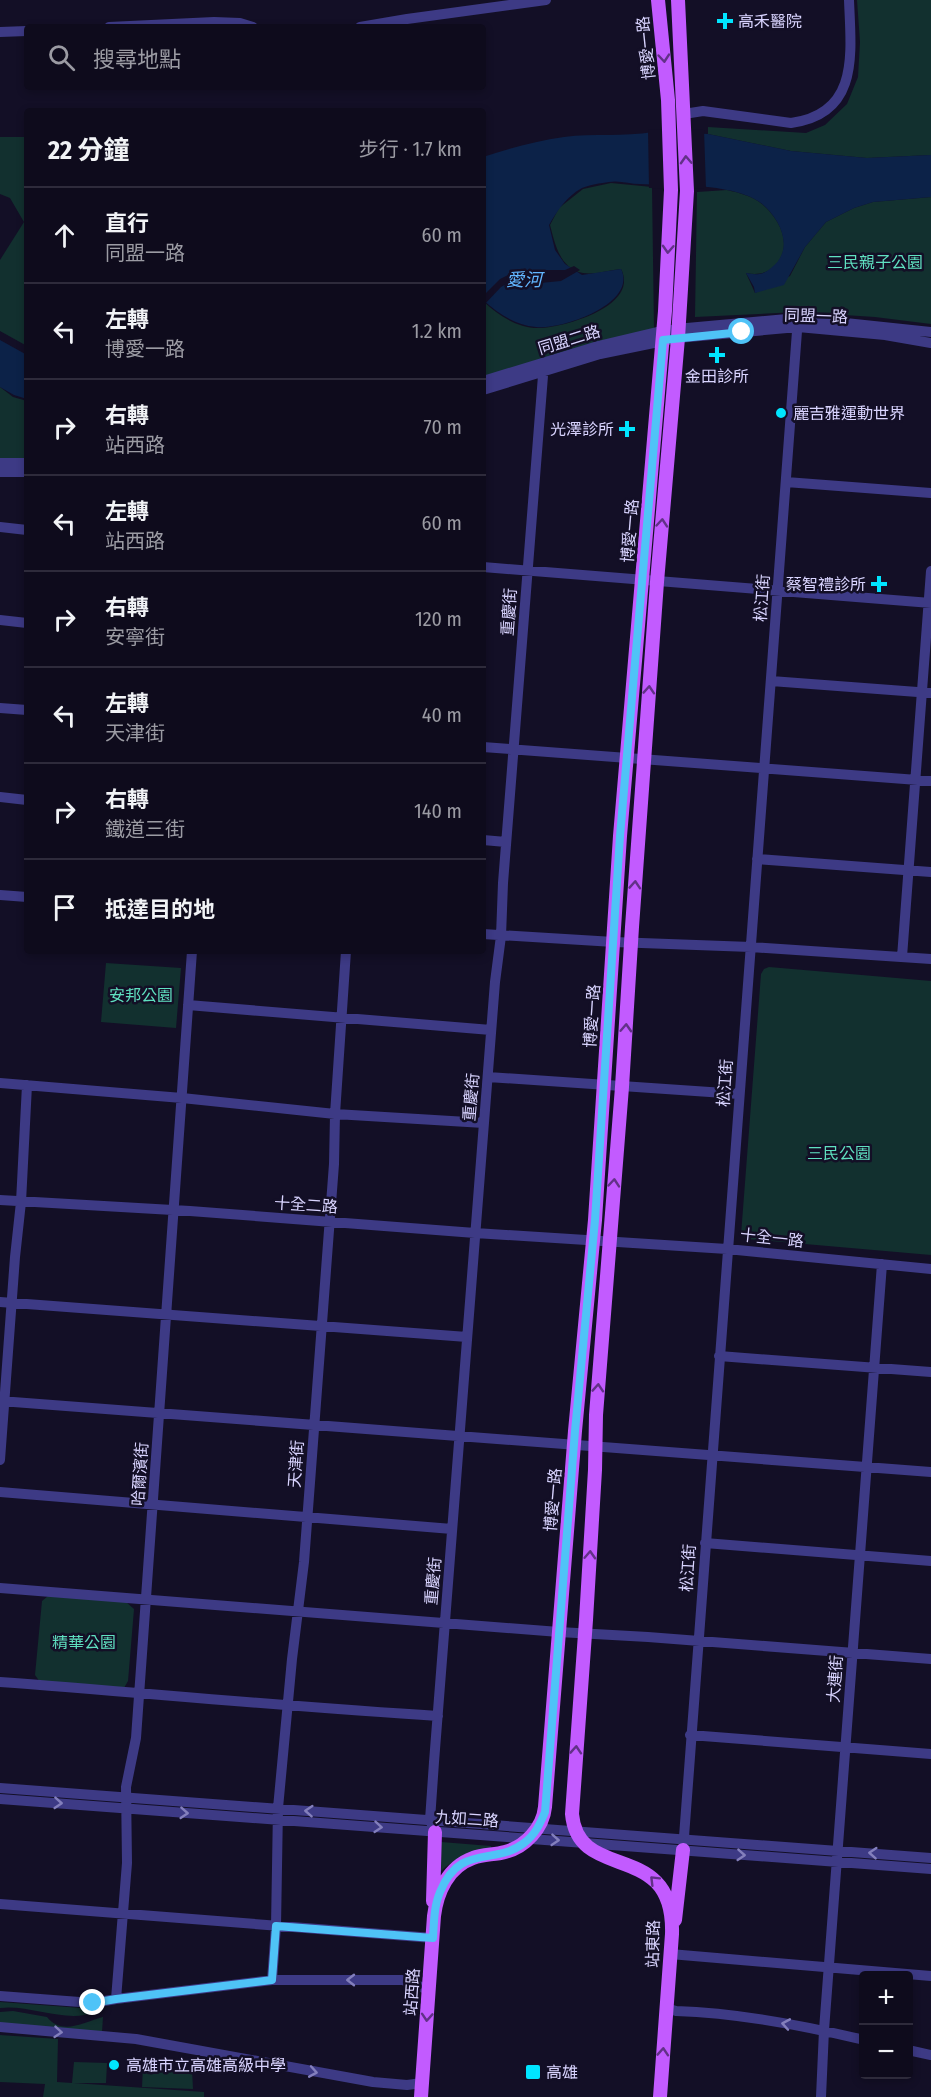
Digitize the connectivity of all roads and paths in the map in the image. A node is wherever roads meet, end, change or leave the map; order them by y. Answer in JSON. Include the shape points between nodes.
{"nodes":[{"id":1,"x":546,"y":0,"type":"edge"},
{"id":2,"x":658,"y":0,"type":"edge"},
{"id":3,"x":678,"y":0,"type":"edge"},
{"id":4,"x":849,"y":0,"type":"edge"},
{"id":5,"x":172,"y":24,"type":"edge"},
{"id":6,"x":243,"y":24,"type":"edge"},
{"id":7,"x":378,"y":24,"type":"edge"},
{"id":8,"x":24,"y":31,"type":"edge"},
{"id":9,"x":0,"y":32,"type":"edge"},
{"id":10,"x":684,"y":114,"type":"junction"},
{"id":11,"x":798,"y":323,"type":"junction"},
{"id":12,"x":931,"y":332,"type":"edge"},
{"id":13,"x":678,"y":334,"type":"junction"},
{"id":14,"x":664,"y":336,"type":"junction"},
{"id":15,"x":931,"y":343,"type":"edge"},
{"id":16,"x":543,"y":368,"type":"junction"},
{"id":17,"x":486,"y":380,"type":"edge"},
{"id":18,"x":486,"y":389,"type":"edge"},
{"id":19,"x":0,"y":463,"type":"edge"},
{"id":20,"x":24,"y":463,"type":"edge"},
{"id":21,"x":0,"y":472,"type":"edge"},
{"id":22,"x":24,"y":472,"type":"edge"},
{"id":23,"x":786,"y":482,"type":"junction"},
{"id":24,"x":931,"y":493,"type":"edge"},
{"id":25,"x":0,"y":527,"type":"edge"},
{"id":26,"x":24,"y":530,"type":"edge"},
{"id":27,"x":486,"y":567,"type":"edge"},
{"id":28,"x":527,"y":571,"type":"junction"},
{"id":29,"x":931,"y":571,"type":"edge"},
{"id":30,"x":641,"y":580,"type":"junction"},
{"id":31,"x":657,"y":582,"type":"junction"},
{"id":32,"x":778,"y":591,"type":"junction"},
{"id":33,"x":930,"y":603,"type":"edge"},
{"id":34,"x":0,"y":621,"type":"edge"},
{"id":35,"x":24,"y":623,"type":"edge"},
{"id":36,"x":771,"y":681,"type":"junction"},
{"id":37,"x":926,"y":693,"type":"edge"},
{"id":38,"x":0,"y":708,"type":"edge"},
{"id":39,"x":24,"y":710,"type":"edge"},
{"id":40,"x":486,"y":747,"type":"edge"},
{"id":41,"x":513,"y":749,"type":"junction"},
{"id":42,"x":627,"y":758,"type":"junction"},
{"id":43,"x":645,"y":760,"type":"junction"},
{"id":44,"x":764,"y":769,"type":"junction"},
{"id":45,"x":915,"y":780,"type":"junction"},
{"id":46,"x":931,"y":781,"type":"edge"},
{"id":47,"x":0,"y":797,"type":"edge"},
{"id":48,"x":24,"y":800,"type":"edge"},
{"id":49,"x":486,"y":840,"type":"edge"},
{"id":50,"x":506,"y":842,"type":"junction"},
{"id":51,"x":757,"y":859,"type":"junction"},
{"id":52,"x":909,"y":870,"type":"junction"},
{"id":53,"x":931,"y":872,"type":"edge"},
{"id":54,"x":0,"y":895,"type":"edge"},
{"id":55,"x":24,"y":897,"type":"edge"},
{"id":56,"x":486,"y":934,"type":"edge"},
{"id":57,"x":501,"y":936,"type":"junction"},
{"id":58,"x":614,"y":942,"type":"junction"},
{"id":59,"x":631,"y":943,"type":"junction"},
{"id":60,"x":750,"y":946,"type":"junction"},
{"id":61,"x":192,"y":954,"type":"edge"},
{"id":62,"x":346,"y":954,"type":"edge"},
{"id":63,"x":902,"y":957,"type":"junction"},
{"id":64,"x":931,"y":959,"type":"edge"},
{"id":65,"x":188,"y":1005,"type":"junction"},
{"id":66,"x":342,"y":1018,"type":"junction"},
{"id":67,"x":491,"y":1030,"type":"junction"},
{"id":68,"x":488,"y":1077,"type":"junction"},
{"id":69,"x":0,"y":1083,"type":"edge"},
{"id":70,"x":27,"y":1085,"type":"junction"},
{"id":71,"x":604,"y":1085,"type":"junction"},
{"id":72,"x":622,"y":1086,"type":"junction"},
{"id":73,"x":739,"y":1094,"type":"junction"},
{"id":74,"x":182,"y":1098,"type":"junction"},
{"id":75,"x":335,"y":1114,"type":"junction"},
{"id":76,"x":484,"y":1123,"type":"junction"},
{"id":77,"x":0,"y":1200,"type":"edge"},
{"id":78,"x":21,"y":1202,"type":"junction"},
{"id":79,"x":174,"y":1210,"type":"junction"},
{"id":80,"x":330,"y":1222,"type":"junction"},
{"id":81,"x":475,"y":1233,"type":"junction"},
{"id":82,"x":593,"y":1240,"type":"junction"},
{"id":83,"x":609,"y":1241,"type":"junction"},
{"id":84,"x":728,"y":1249,"type":"junction"},
{"id":85,"x":882,"y":1264,"type":"junction"},
{"id":86,"x":931,"y":1269,"type":"edge"},
{"id":87,"x":6,"y":1302,"type":"edge"},
{"id":88,"x":166,"y":1314,"type":"junction"},
{"id":89,"x":322,"y":1326,"type":"junction"},
{"id":90,"x":467,"y":1337,"type":"junction"},
{"id":91,"x":719,"y":1356,"type":"junction"},
{"id":92,"x":874,"y":1368,"type":"junction"},
{"id":93,"x":931,"y":1372,"type":"edge"},
{"id":94,"x":2,"y":1401,"type":"edge"},
{"id":95,"x":159,"y":1413,"type":"junction"},
{"id":96,"x":314,"y":1425,"type":"junction"},
{"id":97,"x":459,"y":1437,"type":"junction"},
{"id":98,"x":574,"y":1445,"type":"junction"},
{"id":99,"x":595,"y":1446,"type":"junction"},
{"id":100,"x":712,"y":1455,"type":"junction"},
{"id":101,"x":0,"y":1460,"type":"edge"},
{"id":102,"x":867,"y":1467,"type":"junction"},
{"id":103,"x":931,"y":1472,"type":"edge"},
{"id":104,"x":0,"y":1492,"type":"edge"},
{"id":105,"x":152,"y":1505,"type":"junction"},
{"id":106,"x":307,"y":1517,"type":"junction"},
{"id":107,"x":452,"y":1529,"type":"junction"},
{"id":108,"x":705,"y":1543,"type":"junction"},
{"id":109,"x":860,"y":1555,"type":"junction"},
{"id":110,"x":931,"y":1561,"type":"edge"},
{"id":111,"x":0,"y":1588,"type":"edge"},
{"id":112,"x":146,"y":1599,"type":"junction"},
{"id":113,"x":297,"y":1611,"type":"junction"},
{"id":114,"x":445,"y":1623,"type":"junction"},
{"id":115,"x":559,"y":1632,"type":"junction"},
{"id":116,"x":585,"y":1633,"type":"junction"},
{"id":117,"x":698,"y":1641,"type":"junction"},
{"id":118,"x":853,"y":1653,"type":"junction"},
{"id":119,"x":931,"y":1659,"type":"edge"},
{"id":120,"x":0,"y":1682,"type":"edge"},
{"id":121,"x":139,"y":1693,"type":"junction"},
{"id":122,"x":288,"y":1707,"type":"junction"},
{"id":123,"x":438,"y":1716,"type":"junction"},
{"id":124,"x":690,"y":1735,"type":"junction"},
{"id":125,"x":845,"y":1747,"type":"junction"},
{"id":126,"x":931,"y":1754,"type":"edge"},
{"id":127,"x":0,"y":1788,"type":"edge"},
{"id":128,"x":0,"y":1799,"type":"edge"},
{"id":129,"x":125,"y":1803,"type":"junction"},
{"id":130,"x":278,"y":1814,"type":"junction"},
{"id":131,"x":433,"y":1826,"type":"junction"},
{"id":132,"x":533,"y":1833,"type":"junction"},
{"id":133,"x":578,"y":1836,"type":"junction"},
{"id":134,"x":683,"y":1845,"type":"junction"},
{"id":135,"x":837,"y":1856,"type":"junction"},
{"id":136,"x":931,"y":1858,"type":"edge"},
{"id":137,"x":931,"y":1869,"type":"edge"},
{"id":138,"x":0,"y":1904,"type":"edge"},
{"id":139,"x":123,"y":1914,"type":"junction"},
{"id":140,"x":434,"y":1917,"type":"junction"},
{"id":141,"x":276,"y":1926,"type":"junction"},
{"id":142,"x":672,"y":1934,"type":"junction"},
{"id":143,"x":433,"y":1938,"type":"junction"},
{"id":144,"x":670,"y":1954,"type":"junction"},
{"id":145,"x":828,"y":1968,"type":"junction"},
{"id":146,"x":931,"y":1976,"type":"edge"},
{"id":147,"x":272,"y":1980,"type":"junction"},
{"id":148,"x":429,"y":1990,"type":"junction"},
{"id":149,"x":0,"y":1996,"type":"edge"},
{"id":150,"x":116,"y":1999,"type":"junction"},
{"id":151,"x":666,"y":2008,"type":"junction"},
{"id":152,"x":0,"y":2027,"type":"edge"},
{"id":153,"x":824,"y":2030,"type":"junction"},
{"id":154,"x":859,"y":2039,"type":"edge"},
{"id":155,"x":913,"y":2051,"type":"edge"},
{"id":156,"x":931,"y":2055,"type":"edge"},
{"id":157,"x":421,"y":2090,"type":"edge"},
{"id":158,"x":660,"y":2097,"type":"edge"},
{"id":159,"x":821,"y":2097,"type":"edge"}],
"edges":[{"from":1,"to":7,"type":"street"},
{"from":2,"to":14,"type":"main road","name":"博愛一路","one_way":true,"via":[[671,190]]},
{"from":3,"to":10,"type":"main road","name":"博愛一路"},
{"from":4,"to":10,"type":"street","via":[[850,68],[843,92],[824,113],[791,123],[708,112]]},
{"from":5,"to":6,"type":"street"},
{"from":8,"to":9,"type":"street"},
{"from":13,"to":10,"type":"main road","name":"博愛一路","one_way":true,"via":[[687,191]]},
{"from":11,"to":12,"type":"street","name":"同盟一路"},
{"from":11,"to":13,"type":"street","name":"同盟一路"},
{"from":11,"to":15,"type":"street","name":"同盟一路"},
{"from":11,"to":23,"type":"street","name":"松江街"},
{"from":13,"to":14,"type":"street","name":"同盟一路"},
{"from":31,"to":13,"type":"main road","name":"博愛一路","one_way":true},
{"from":14,"to":16,"type":"street","name":"同盟二路","via":[[598,346]]},
{"from":14,"to":30,"type":"main road","name":"博愛一路"},
{"from":16,"to":17,"type":"street","name":"同盟二路"},
{"from":16,"to":18,"type":"street","name":"同盟二路"},
{"from":16,"to":28,"type":"street","name":"重慶街"},
{"from":19,"to":20,"type":"street"},
{"from":21,"to":22,"type":"street"},
{"from":23,"to":24,"type":"street"},
{"from":23,"to":32,"type":"street","name":"松江街"},
{"from":25,"to":26,"type":"street"},
{"from":27,"to":28,"type":"street"},
{"from":28,"to":30,"type":"street"},
{"from":28,"to":41,"type":"street","name":"重慶街"},
{"from":29,"to":33,"type":"street"},
{"from":30,"to":31,"type":"street"},
{"from":30,"to":42,"type":"main road","name":"博愛一路"},
{"from":31,"to":32,"type":"street"},
{"from":43,"to":31,"type":"main road","name":"博愛一路","one_way":true},
{"from":32,"to":33,"type":"street"},
{"from":32,"to":36,"type":"street","name":"松江街"},
{"from":33,"to":37,"type":"street"},
{"from":34,"to":35,"type":"street"},
{"from":36,"to":37,"type":"street"},
{"from":36,"to":44,"type":"street","name":"松江街"},
{"from":37,"to":45,"type":"street"},
{"from":38,"to":39,"type":"street"},
{"from":40,"to":41,"type":"street"},
{"from":41,"to":42,"type":"street"},
{"from":41,"to":50,"type":"street","name":"重慶街"},
{"from":42,"to":43,"type":"street"},
{"from":42,"to":58,"type":"main road","name":"博愛一路"},
{"from":43,"to":44,"type":"street"},
{"from":59,"to":43,"type":"main road","name":"博愛一路","one_way":true},
{"from":44,"to":45,"type":"street"},
{"from":44,"to":51,"type":"street","name":"松江街"},
{"from":45,"to":46,"type":"street"},
{"from":45,"to":52,"type":"street"},
{"from":47,"to":48,"type":"street"},
{"from":49,"to":50,"type":"street"},
{"from":50,"to":57,"type":"street","name":"重慶街"},
{"from":51,"to":52,"type":"street"},
{"from":51,"to":60,"type":"street","name":"松江街"},
{"from":52,"to":53,"type":"street"},
{"from":52,"to":63,"type":"street"},
{"from":54,"to":55,"type":"street"},
{"from":56,"to":57,"type":"street"},
{"from":57,"to":58,"type":"street"},
{"from":57,"to":67,"type":"street","name":"重慶街"},
{"from":58,"to":59,"type":"street"},
{"from":58,"to":71,"type":"main road","name":"博愛一路"},
{"from":59,"to":60,"type":"street"},
{"from":72,"to":59,"type":"main road","name":"博愛一路","one_way":true},
{"from":60,"to":63,"type":"street"},
{"from":60,"to":73,"type":"street","name":"松江街"},
{"from":61,"to":65,"type":"street","name":"哈爾濱街"},
{"from":62,"to":66,"type":"street","name":"天津街"},
{"from":63,"to":64,"type":"street"},
{"from":65,"to":66,"type":"street"},
{"from":65,"to":74,"type":"street","name":"哈爾濱街"},
{"from":66,"to":67,"type":"street"},
{"from":66,"to":75,"type":"street","name":"天津街"},
{"from":67,"to":68,"type":"street","name":"重慶街"},
{"from":68,"to":71,"type":"street"},
{"from":68,"to":76,"type":"street","name":"重慶街"},
{"from":69,"to":70,"type":"street"},
{"from":70,"to":74,"type":"street"},
{"from":70,"to":78,"type":"street"},
{"from":71,"to":72,"type":"street"},
{"from":71,"to":82,"type":"main road","name":"博愛一路"},
{"from":72,"to":73,"type":"street"},
{"from":83,"to":72,"type":"main road","name":"博愛一路","one_way":true},
{"from":73,"to":84,"type":"street","name":"松江街"},
{"from":74,"to":75,"type":"street"},
{"from":74,"to":79,"type":"street","name":"哈爾濱街"},
{"from":75,"to":76,"type":"street"},
{"from":75,"to":80,"type":"street","name":"天津街"},
{"from":76,"to":81,"type":"street","name":"重慶街"},
{"from":77,"to":78,"type":"street","name":"十全二路"},
{"from":78,"to":79,"type":"street","name":"十全二路"},
{"from":78,"to":87,"type":"street"},
{"from":79,"to":80,"type":"street","name":"十全二路"},
{"from":79,"to":88,"type":"street","name":"哈爾濱街"},
{"from":80,"to":81,"type":"street","name":"十全二路"},
{"from":80,"to":89,"type":"street","name":"天津街"},
{"from":81,"to":82,"type":"street","name":"十全二路"},
{"from":81,"to":90,"type":"street","name":"重慶街"},
{"from":82,"to":83,"type":"street","name":"十全二路"},
{"from":82,"to":98,"type":"main road","name":"博愛一路"},
{"from":83,"to":84,"type":"street","name":"十全一路"},
{"from":99,"to":83,"type":"main road","name":"博愛一路","one_way":true},
{"from":84,"to":85,"type":"street","name":"十全一路"},
{"from":84,"to":91,"type":"street","name":"松江街"},
{"from":85,"to":86,"type":"street","name":"十全一路"},
{"from":85,"to":92,"type":"street","name":"大連街"},
{"from":87,"to":88,"type":"street"},
{"from":87,"to":94,"type":"street"},
{"from":88,"to":89,"type":"street"},
{"from":88,"to":95,"type":"street","name":"哈爾濱街"},
{"from":89,"to":90,"type":"street"},
{"from":89,"to":96,"type":"street","name":"天津街"},
{"from":90,"to":97,"type":"street","name":"重慶街"},
{"from":91,"to":92,"type":"street"},
{"from":91,"to":100,"type":"street","name":"松江街"},
{"from":92,"to":93,"type":"street"},
{"from":92,"to":102,"type":"street","name":"大連街"},
{"from":94,"to":95,"type":"street"},
{"from":94,"to":101,"type":"street"},
{"from":95,"to":96,"type":"street"},
{"from":95,"to":105,"type":"street","name":"哈爾濱街"},
{"from":96,"to":97,"type":"street"},
{"from":96,"to":106,"type":"street","name":"天津街"},
{"from":97,"to":98,"type":"street"},
{"from":97,"to":107,"type":"street","name":"重慶街"},
{"from":98,"to":99,"type":"street"},
{"from":98,"to":115,"type":"main road","name":"博愛一路"},
{"from":99,"to":100,"type":"street"},
{"from":116,"to":99,"type":"main road","name":"博愛一路","one_way":true},
{"from":100,"to":102,"type":"street"},
{"from":100,"to":108,"type":"street","name":"松江街"},
{"from":102,"to":103,"type":"street"},
{"from":102,"to":109,"type":"street","name":"大連街"},
{"from":104,"to":105,"type":"street"},
{"from":105,"to":106,"type":"street"},
{"from":105,"to":112,"type":"street","name":"哈爾濱街"},
{"from":106,"to":107,"type":"street"},
{"from":106,"to":113,"type":"street","name":"天津街"},
{"from":107,"to":114,"type":"street","name":"重慶街"},
{"from":108,"to":109,"type":"street"},
{"from":108,"to":117,"type":"street","name":"松江街"},
{"from":109,"to":110,"type":"street"},
{"from":109,"to":118,"type":"street","name":"大連街"},
{"from":111,"to":112,"type":"street"},
{"from":112,"to":113,"type":"street"},
{"from":112,"to":121,"type":"street","name":"哈爾濱街"},
{"from":113,"to":114,"type":"street"},
{"from":113,"to":122,"type":"street","name":"天津街"},
{"from":114,"to":115,"type":"street"},
{"from":114,"to":123,"type":"street","name":"重慶街"},
{"from":115,"to":116,"type":"street"},
{"from":115,"to":132,"type":"main road","name":"博愛一路","via":[[545,1807]]},
{"from":116,"to":117,"type":"street"},
{"from":133,"to":116,"type":"main road","name":"博愛一路","one_way":true,"via":[[572,1808]]},
{"from":117,"to":118,"type":"street"},
{"from":117,"to":124,"type":"street","name":"松江街"},
{"from":118,"to":119,"type":"street"},
{"from":118,"to":125,"type":"street","name":"大連街"},
{"from":120,"to":121,"type":"street"},
{"from":121,"to":122,"type":"street"},
{"from":121,"to":129,"type":"street","name":"哈爾濱街"},
{"from":122,"to":123,"type":"street"},
{"from":122,"to":130,"type":"street","name":"天津街"},
{"from":123,"to":131,"type":"street","name":"重慶街"},
{"from":124,"to":125,"type":"street"},
{"from":124,"to":134,"type":"street","name":"松江街"},
{"from":125,"to":126,"type":"street"},
{"from":125,"to":135,"type":"street","name":"大連街"},
{"from":127,"to":129,"type":"street","name":"九如二路"},
{"from":128,"to":129,"type":"street","name":"九如二路","one_way":true},
{"from":129,"to":130,"type":"street","name":"九如二路"},
{"from":129,"to":139,"type":"street","name":"哈爾濱街","via":[[127,1863]]},
{"from":130,"to":131,"type":"street","name":"九如二路"},
{"from":130,"to":141,"type":"street","name":"天津街"},
{"from":131,"to":132,"type":"street","name":"九如二路"},
{"from":131,"to":140,"type":"main road"},
{"from":132,"to":133,"type":"street","name":"九如二路"},
{"from":132,"to":140,"type":"main road","name":"站西路","via":[[513,1850],[472,1858],[459,1865],[440,1891]]},
{"from":133,"to":134,"type":"street","name":"九如二路"},
{"from":142,"to":133,"type":"main road","name":"站東路","one_way":true,"via":[[667,1900],[654,1880],[643,1871],[609,1859]]},
{"from":134,"to":135,"type":"street","name":"九如二路"},
{"from":134,"to":142,"type":"main road"},
{"from":136,"to":135,"type":"street","name":"九如二路","one_way":true},
{"from":135,"to":137,"type":"street","name":"九如二路"},
{"from":135,"to":145,"type":"street","name":"大連街"},
{"from":138,"to":139,"type":"street"},
{"from":139,"to":141,"type":"street"},
{"from":139,"to":150,"type":"street","name":"哈爾濱街"},
{"from":140,"to":143,"type":"main road","name":"站西路"},
{"from":141,"to":143,"type":"street"},
{"from":141,"to":147,"type":"street","name":"天津街"},
{"from":142,"to":144,"type":"main road","name":"站東路"},
{"from":143,"to":148,"type":"main road","name":"站西路"},
{"from":144,"to":145,"type":"street"},
{"from":144,"to":151,"type":"main road","name":"站東路"},
{"from":145,"to":146,"type":"street"},
{"from":145,"to":153,"type":"street","name":"大連街"},
{"from":148,"to":147,"type":"street","one_way":true,"via":[[403,1980]]},
{"from":147,"to":150,"type":"street"},
{"from":148,"to":157,"type":"main road","name":"站西路","one_way":true},
{"from":149,"to":150,"type":"street","via":[[93,2003]]},
{"from":153,"to":151,"type":"street","one_way":true},
{"from":158,"to":151,"type":"main road","name":"站東路","one_way":true},
{"from":152,"to":157,"type":"street","one_way":true,"via":[[136,2039]]},
{"from":153,"to":154,"type":"street"},
{"from":153,"to":159,"type":"street","name":"大連街"},
{"from":155,"to":156,"type":"street"}]}
